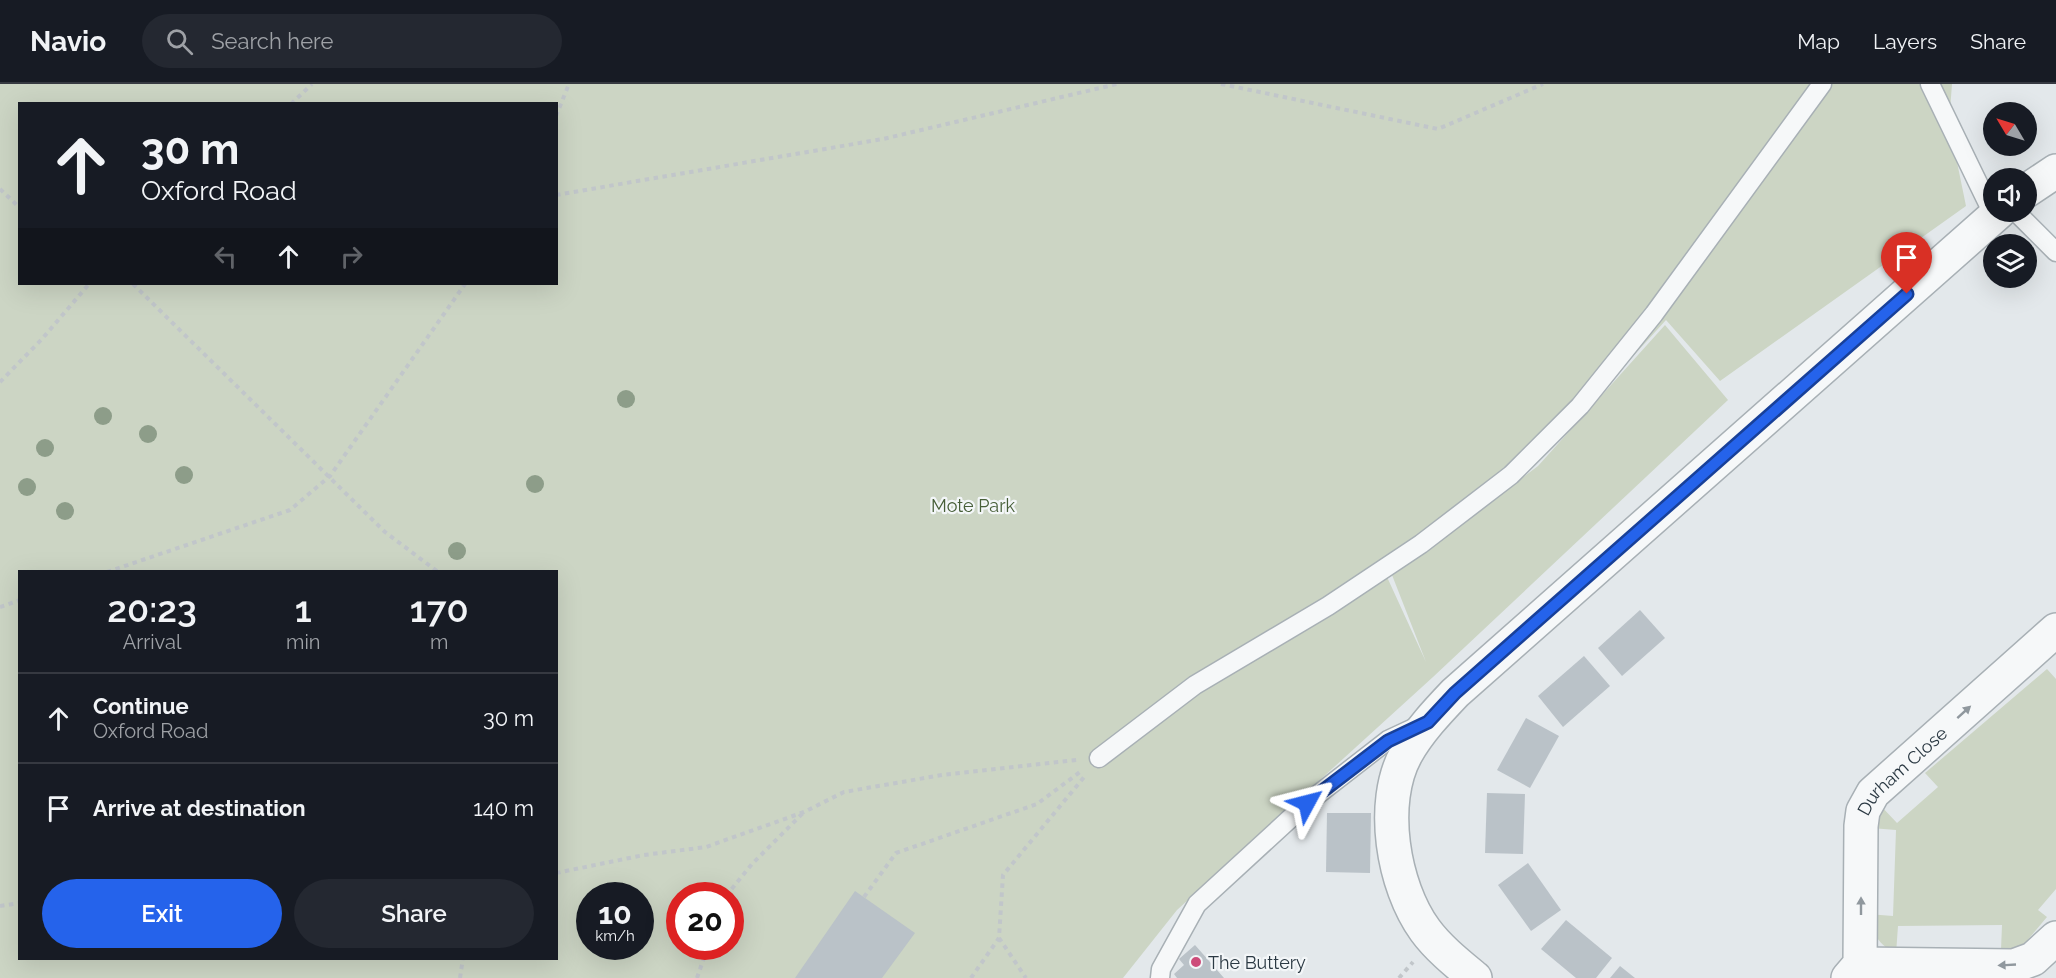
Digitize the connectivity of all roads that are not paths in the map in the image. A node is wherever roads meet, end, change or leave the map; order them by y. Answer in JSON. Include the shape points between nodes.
{"nodes":[{"id":1,"x":1822,"y":84,"type":"edge"},
{"id":2,"x":1930,"y":84,"type":"edge"},
{"id":3,"x":2056,"y":171,"type":"edge"},
{"id":4,"x":1983,"y":178,"type":"edge"},
{"id":5,"x":2037,"y":184,"type":"edge"},
{"id":6,"x":1993,"y":222,"type":"edge"},
{"id":7,"x":2015,"y":222,"type":"edge"},
{"id":8,"x":2056,"y":252,"type":"edge"},
{"id":9,"x":2056,"y":630,"type":"edge"},
{"id":10,"x":1428,"y":722,"type":"junction"},
{"id":11,"x":1099,"y":758,"type":"road end"},
{"id":12,"x":2056,"y":938,"type":"edge"},
{"id":13,"x":1854,"y":971,"type":"edge"},
{"id":14,"x":1160,"y":978,"type":"edge"},
{"id":15,"x":1474,"y":978,"type":"edge"}],
"edges":[{"from":1,"to":11,"type":"lane","via":[[1654,314],[1580,406],[1511,476],[1421,544],[1328,606],[1195,686]]},
{"from":2,"to":4,"type":"lane"},
{"from":3,"to":5,"type":"street"},
{"from":6,"to":10,"type":"street","via":[[1455,693]]},
{"from":7,"to":8,"type":"lane"},
{"from":13,"to":9,"type":"street","name":"Durham Close","one_way":true,"via":[[1861,826],[1863,810],[1873,793]]},
{"from":10,"to":14,"type":"lane","via":[[1388,741],[1307,803],[1197,904],[1161,969]]},
{"from":10,"to":15,"type":"street","via":[[1405,756],[1392,800],[1393,851],[1403,891],[1425,930]]},
{"from":12,"to":13,"type":"street","name":"Durham Close","one_way":true,"via":[[2033,959],[2014,966]]}]}
